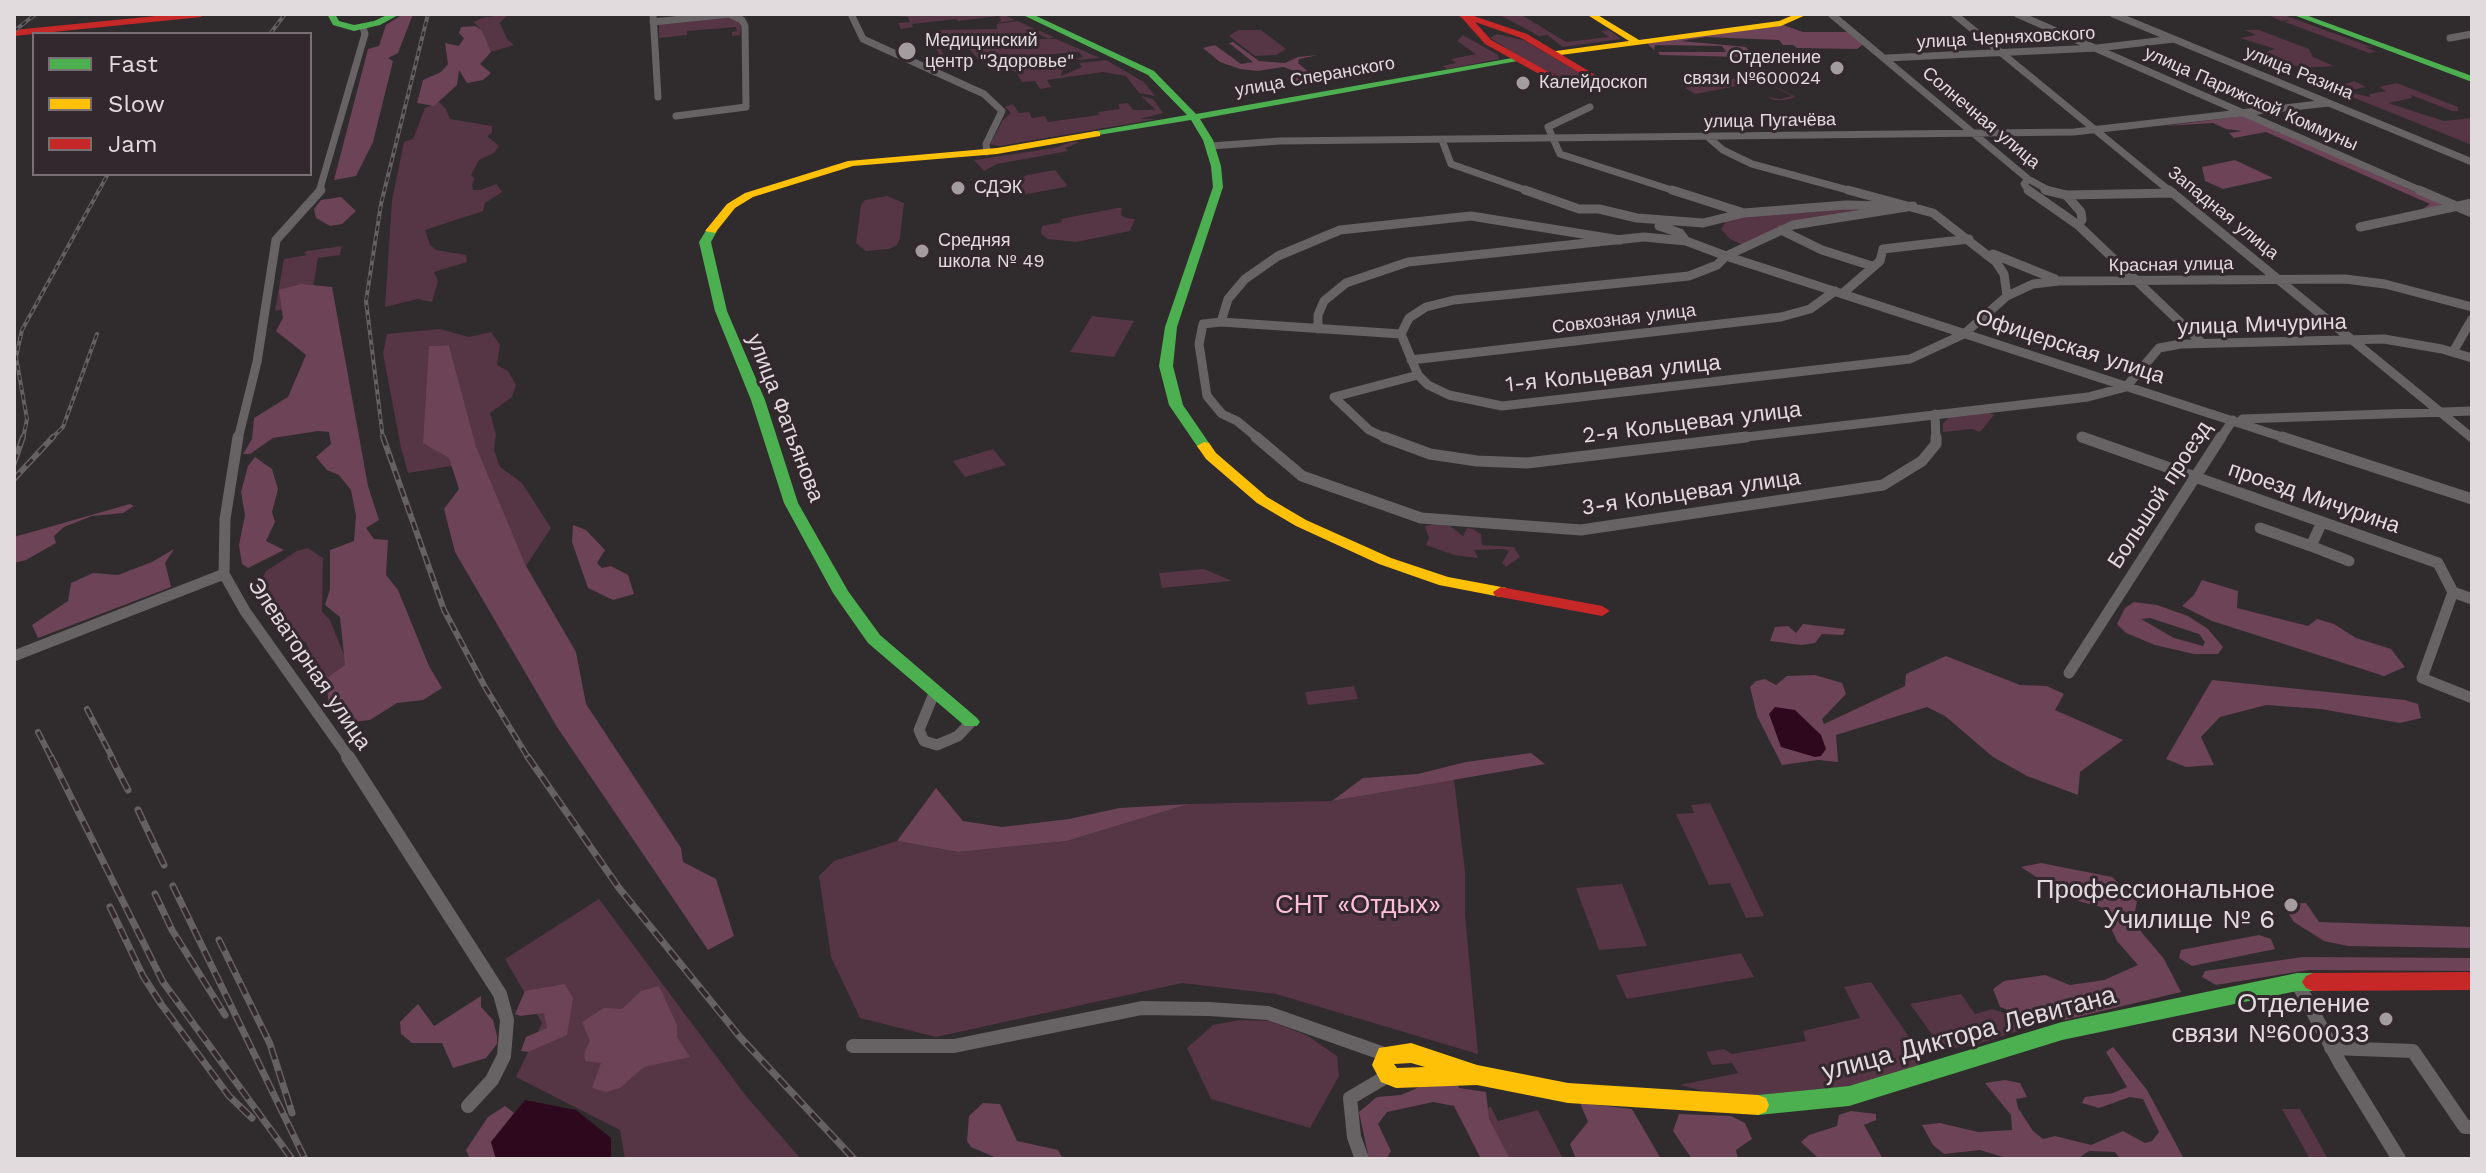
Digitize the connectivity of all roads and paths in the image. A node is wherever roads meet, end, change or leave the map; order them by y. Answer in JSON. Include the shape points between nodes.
{"nodes":[{"id":1,"x":201,"y":14,"type":"edge"},
{"id":2,"x":331,"y":14,"type":"edge"},
{"id":3,"x":396,"y":14,"type":"edge"},
{"id":4,"x":729,"y":14,"type":"edge"},
{"id":5,"x":851,"y":14,"type":"edge"},
{"id":6,"x":1590,"y":14,"type":"edge"},
{"id":7,"x":1804,"y":14,"type":"edge"},
{"id":8,"x":1831,"y":14,"type":"edge"},
{"id":9,"x":1954,"y":14,"type":"edge"},
{"id":10,"x":2017,"y":14,"type":"edge"},
{"id":11,"x":2113,"y":14,"type":"edge"},
{"id":12,"x":2295,"y":14,"type":"edge"},
{"id":13,"x":1030,"y":16,"type":"edge"},
{"id":14,"x":1463,"y":16,"type":"edge"},
{"id":15,"x":653,"y":18,"type":"edge"},
{"id":16,"x":363,"y":27,"type":"junction"},
{"id":17,"x":14,"y":33,"type":"edge"},
{"id":18,"x":1516,"y":34,"type":"junction"},
{"id":19,"x":2472,"y":34,"type":"edge"},
{"id":20,"x":2450,"y":38,"type":"dead end"},
{"id":21,"x":2174,"y":39,"type":"junction"},
{"id":22,"x":1484,"y":40,"type":"junction"},
{"id":23,"x":1636,"y":42,"type":"junction"},
{"id":24,"x":2097,"y":48,"type":"junction"},
{"id":25,"x":2001,"y":53,"type":"junction"},
{"id":26,"x":1556,"y":54,"type":"junction"},
{"id":27,"x":1886,"y":58,"type":"junction"},
{"id":28,"x":1518,"y":60,"type":"junction"},
{"id":29,"x":2472,"y":79,"type":"edge"},
{"id":30,"x":658,"y":97,"type":"dead end"},
{"id":31,"x":2328,"y":103,"type":"junction"},
{"id":32,"x":1590,"y":107,"type":"dead end"},
{"id":33,"x":2245,"y":113,"type":"junction"},
{"id":34,"x":676,"y":116,"type":"dead end"},
{"id":35,"x":1195,"y":118,"type":"junction"},
{"id":36,"x":2097,"y":131,"type":"junction"},
{"id":37,"x":1974,"y":133,"type":"junction"},
{"id":38,"x":1709,"y":138,"type":"junction"},
{"id":39,"x":1552,"y":139,"type":"junction"},
{"id":40,"x":1442,"y":140,"type":"junction"},
{"id":41,"x":1211,"y":146,"type":"junction"},
{"id":42,"x":987,"y":152,"type":"junction"},
{"id":43,"x":2472,"y":162,"type":"edge"},
{"id":44,"x":852,"y":163,"type":"joint"},
{"id":45,"x":2028,"y":179,"type":"junction"},
{"id":46,"x":2174,"y":193,"type":"junction"},
{"id":47,"x":2066,"y":195,"type":"junction"},
{"id":48,"x":2472,"y":203,"type":"edge"},
{"id":49,"x":1913,"y":206,"type":"junction"},
{"id":50,"x":2457,"y":207,"type":"junction"},
{"id":51,"x":1744,"y":213,"type":"junction"},
{"id":52,"x":2472,"y":213,"type":"edge"},
{"id":53,"x":2078,"y":225,"type":"junction"},
{"id":54,"x":1659,"y":226,"type":"dead end"},
{"id":55,"x":2360,"y":227,"type":"dead end"},
{"id":56,"x":1781,"y":230,"type":"junction"},
{"id":57,"x":1969,"y":239,"type":"junction"},
{"id":58,"x":1620,"y":240,"type":"junction"},
{"id":59,"x":1686,"y":241,"type":"junction"},
{"id":60,"x":1985,"y":251,"type":"junction"},
{"id":61,"x":1726,"y":256,"type":"junction"},
{"id":62,"x":1872,"y":266,"type":"junction"},
{"id":63,"x":2279,"y":280,"type":"junction"},
{"id":64,"x":2059,"y":281,"type":"junction"},
{"id":65,"x":2136,"y":281,"type":"junction"},
{"id":66,"x":1839,"y":293,"type":"junction"},
{"id":67,"x":2007,"y":296,"type":"junction"},
{"id":68,"x":2472,"y":307,"type":"edge"},
{"id":69,"x":2472,"y":319,"type":"edge"},
{"id":70,"x":1221,"y":322,"type":"junction"},
{"id":71,"x":1318,"y":329,"type":"junction"},
{"id":72,"x":1401,"y":334,"type":"junction"},
{"id":73,"x":1964,"y":334,"type":"junction"},
{"id":74,"x":2352,"y":339,"type":"junction"},
{"id":75,"x":2202,"y":343,"type":"junction"},
{"id":76,"x":2453,"y":352,"type":"junction"},
{"id":77,"x":2472,"y":358,"type":"edge"},
{"id":78,"x":1411,"y":360,"type":"junction"},
{"id":79,"x":1418,"y":375,"type":"junction"},
{"id":80,"x":2126,"y":387,"type":"junction"},
{"id":81,"x":2472,"y":411,"type":"edge"},
{"id":82,"x":2441,"y":412,"type":"junction"},
{"id":83,"x":1935,"y":414,"type":"junction"},
{"id":84,"x":2233,"y":420,"type":"junction"},
{"id":85,"x":2081,"y":437,"type":"dead end"},
{"id":86,"x":2472,"y":438,"type":"edge"},
{"id":87,"x":2194,"y":476,"type":"junction"},
{"id":88,"x":2472,"y":499,"type":"edge"},
{"id":89,"x":2322,"y":522,"type":"junction"},
{"id":90,"x":2260,"y":528,"type":"dead end"},
{"id":91,"x":2311,"y":546,"type":"junction"},
{"id":92,"x":2349,"y":561,"type":"dead end"},
{"id":93,"x":224,"y":574,"type":"junction"},
{"id":94,"x":2453,"y":592,"type":"junction"},
{"id":95,"x":2472,"y":599,"type":"edge"},
{"id":96,"x":1602,"y":611,"type":"dead end"},
{"id":97,"x":14,"y":656,"type":"edge"},
{"id":98,"x":2069,"y":673,"type":"dead end"},
{"id":99,"x":935,"y":691,"type":"junction"},
{"id":100,"x":2472,"y":698,"type":"edge"},
{"id":101,"x":971,"y":722,"type":"joint"},
{"id":102,"x":2472,"y":981,"type":"edge"},
{"id":103,"x":2297,"y":982,"type":"junction"},
{"id":104,"x":853,"y":1046,"type":"dead end"},
{"id":105,"x":2331,"y":1048,"type":"junction"},
{"id":106,"x":1387,"y":1055,"type":"junction"},
{"id":107,"x":1389,"y":1075,"type":"junction"},
{"id":108,"x":1477,"y":1075,"type":"junction"},
{"id":109,"x":468,"y":1106,"type":"dead end"},
{"id":110,"x":2472,"y":1127,"type":"edge"},
{"id":111,"x":1362,"y":1159,"type":"edge"},
{"id":112,"x":2399,"y":1159,"type":"edge"}],
"edges":[{"from":1,"to":17,"type":"street"},
{"from":2,"to":16,"type":"street","via":[[343,26]]},
{"from":3,"to":16,"type":"street"},
{"from":4,"to":15,"type":"street"},
{"from":4,"to":34,"type":"street","via":[[745,26],[746,107]]},
{"from":5,"to":42,"type":"street","via":[[863,39],[984,94],[1002,111]]},
{"from":6,"to":23,"type":"street"},
{"from":7,"to":23,"type":"street","via":[[1781,23]]},
{"from":8,"to":27,"type":"street","name":"Солнечная улица"},
{"from":9,"to":25,"type":"street","name":"Западная улица"},
{"from":10,"to":24,"type":"street","name":"улица Парижской Коммуны"},
{"from":11,"to":21,"type":"street","name":"улица Разина"},
{"from":12,"to":29,"type":"street"},
{"from":13,"to":35,"type":"street","via":[[1151,73]]},
{"from":14,"to":18,"type":"street"},
{"from":14,"to":22,"type":"street"},
{"from":15,"to":30,"type":"street"},
{"from":16,"to":93,"type":"street","name":"Элеваторная улица","via":[[322,189],[276,240],[225,519]]},
{"from":18,"to":22,"type":"street","via":[[1492,34]]},
{"from":18,"to":26,"type":"street"},
{"from":19,"to":20,"type":"street"},
{"from":21,"to":24,"type":"street","name":"улица Черняховского"},
{"from":21,"to":31,"type":"street","name":"улица Разина"},
{"from":22,"to":28,"type":"street"},
{"from":23,"to":26,"type":"street"},
{"from":24,"to":25,"type":"street","name":"улица Черняховского"},
{"from":24,"to":33,"type":"street","name":"улица Парижской Коммуны"},
{"from":25,"to":27,"type":"street","name":"улица Черняховского"},
{"from":25,"to":36,"type":"street","name":"Западная улица"},
{"from":26,"to":28,"type":"street","via":[[1597,79],[1570,83]]},
{"from":27,"to":37,"type":"street","name":"Солнечная улица"},
{"from":28,"to":35,"type":"street","name":"улица Сперанского"},
{"from":31,"to":33,"type":"street","name":"улица Пугачёва"},
{"from":31,"to":43,"type":"street","name":"улица Разина"},
{"from":32,"to":39,"type":"street","via":[[1548,127]]},
{"from":33,"to":36,"type":"street","name":"улица Пугачёва"},
{"from":33,"to":50,"type":"street","name":"улица Парижской Коммуны"},
{"from":35,"to":41,"type":"street"},
{"from":35,"to":42,"type":"street","name":"улица Сперанского"},
{"from":36,"to":37,"type":"street","name":"улица Пугачёва"},
{"from":36,"to":46,"type":"street","name":"Западная улица"},
{"from":37,"to":38,"type":"street","name":"улица Пугачёва"},
{"from":37,"to":45,"type":"street","name":"Солнечная улица"},
{"from":38,"to":39,"type":"street","name":"улица Пугачёва"},
{"from":38,"to":49,"type":"street","name":"Красная улица","via":[[1752,164]]},
{"from":39,"to":40,"type":"street","name":"улица Пугачёва"},
{"from":39,"to":51,"type":"street","via":[[1560,154]]},
{"from":40,"to":41,"type":"street","name":"улица Пугачёва"},
{"from":40,"to":51,"type":"street","via":[[1451,164],[1579,209],[1703,223]]},
{"from":41,"to":96,"type":"street","via":[[1218,187],[1171,327],[1166,366],[1176,405],[1211,456],[1262,500],[1385,561],[1445,581]]},
{"from":42,"to":44,"type":"street","name":"улица Сперанского"},
{"from":44,"to":99,"type":"street","name":"улица Фатьянова","via":[[749,195],[727,211],[705,242],[721,311],[758,400],[791,503],[841,593],[874,639]]},
{"from":45,"to":47,"type":"street","name":"Солнечная улица"},
{"from":45,"to":53,"type":"street","via":[[2024,184],[2032,195]]},
{"from":46,"to":47,"type":"street"},
{"from":46,"to":63,"type":"street","name":"Западная улица"},
{"from":47,"to":53,"type":"street","via":[[2081,212]]},
{"from":48,"to":50,"type":"street"},
{"from":49,"to":51,"type":"street"},
{"from":49,"to":56,"type":"street"},
{"from":49,"to":57,"type":"street","name":"Красная улица","via":[[1933,213]]},
{"from":50,"to":52,"type":"street","name":"улица Парижской Коммуны"},
{"from":50,"to":55,"type":"street"},
{"from":53,"to":65,"type":"street"},
{"from":54,"to":59,"type":"street","name":"Офицерская улица","via":[[1680,233]]},
{"from":56,"to":61,"type":"street"},
{"from":56,"to":62,"type":"street"},
{"from":57,"to":60,"type":"street","name":"Красная улица"},
{"from":57,"to":62,"type":"street","name":"Совхозная улица","via":[[1883,249],[1880,261]]},
{"from":58,"to":59,"type":"street"},
{"from":58,"to":70,"type":"street","name":"3-я Кольцевая улица","via":[[1471,216],[1340,230],[1278,256],[1245,279],[1228,299]]},
{"from":58,"to":71,"type":"street","via":[[1408,262],[1369,273],[1324,301]]},
{"from":59,"to":61,"type":"street","name":"Офицерская улица"},
{"from":60,"to":64,"type":"street","name":"Красная улица"},
{"from":60,"to":67,"type":"street","name":"Красная улица","via":[[2004,274]]},
{"from":61,"to":66,"type":"street","name":"Офицерская улица"},
{"from":61,"to":72,"type":"street","via":[[1689,276],[1454,300],[1426,307],[1409,318]]},
{"from":62,"to":66,"type":"street","name":"Совхозная улица"},
{"from":63,"to":65,"type":"street","name":"Красная улица"},
{"from":63,"to":68,"type":"street","name":"Красная улица","via":[[2374,282]]},
{"from":63,"to":74,"type":"street","name":"Западная улица"},
{"from":64,"to":65,"type":"street","name":"Красная улица"},
{"from":64,"to":67,"type":"street","name":"Красная улица","via":[[2033,284]]},
{"from":65,"to":75,"type":"street"},
{"from":66,"to":73,"type":"street","name":"Офицерская улица"},
{"from":66,"to":78,"type":"street","name":"Совхозная улица","via":[[1781,317]]},
{"from":67,"to":73,"type":"street","name":"1-я Кольцевая улица"},
{"from":69,"to":76,"type":"street"},
{"from":70,"to":71,"type":"street"},
{"from":70,"to":83,"type":"street","name":"3-я Кольцевая улица","via":[[1203,324],[1199,344],[1207,396],[1222,414],[1302,476],[1421,518],[1581,530],[1865,489],[1883,485],[1922,461],[1936,444]]},
{"from":71,"to":72,"type":"street"},
{"from":72,"to":78,"type":"street"},
{"from":73,"to":79,"type":"street","name":"1-я Кольцевая улица","via":[[1910,359],[1502,406],[1449,395]]},
{"from":73,"to":80,"type":"street","name":"Офицерская улица"},
{"from":74,"to":75,"type":"street","name":"улица Мичурина"},
{"from":74,"to":76,"type":"street","name":"улица Мичурина","via":[[2384,339]]},
{"from":74,"to":82,"type":"street","name":"Западная улица"},
{"from":75,"to":80,"type":"street","name":"улица Мичурина","via":[[2159,348]]},
{"from":76,"to":77,"type":"street","name":"улица Мичурина"},
{"from":78,"to":79,"type":"street"},
{"from":79,"to":83,"type":"street","name":"2-я Кольцевая улица","via":[[1334,397],[1369,430],[1394,442],[1430,454],[1527,463]]},
{"from":80,"to":83,"type":"street","name":"2-я Кольцевая улица","via":[[2071,399]]},
{"from":80,"to":84,"type":"street","name":"Офицерская улица"},
{"from":81,"to":82,"type":"street","name":"Большой проезд"},
{"from":82,"to":84,"type":"street","name":"Большой проезд"},
{"from":82,"to":86,"type":"street","name":"Западная улица"},
{"from":84,"to":87,"type":"street","name":"Большой проезд"},
{"from":84,"to":88,"type":"street","name":"Офицерская улица"},
{"from":85,"to":87,"type":"street","name":"проезд Мичурина"},
{"from":87,"to":89,"type":"street","name":"проезд Мичурина"},
{"from":87,"to":98,"type":"street","name":"Большой проезд"},
{"from":89,"to":91,"type":"street"},
{"from":89,"to":94,"type":"street","name":"проезд Мичурина","via":[[2438,563]]},
{"from":90,"to":91,"type":"street"},
{"from":91,"to":92,"type":"street"},
{"from":93,"to":97,"type":"street"},
{"from":93,"to":109,"type":"street","name":"Элеваторная улица","via":[[377,798],[500,994],[507,1020],[504,1056],[492,1080]]},
{"from":94,"to":95,"type":"street"},
{"from":94,"to":100,"type":"street","via":[[2422,678]]},
{"from":99,"to":101,"type":"street","name":"улица Фатьянова"},
{"from":99,"to":101,"type":"street","via":[[919,730],[924,741],[937,745],[958,736]]},
{"from":102,"to":103,"type":"street","name":"улица Диктора Левитана"},
{"from":103,"to":105,"type":"street"},
{"from":103,"to":108,"type":"street","name":"улица Диктора Левитана","via":[[2062,1031],[1849,1096],[1764,1105],[1643,1100],[1568,1093]]},
{"from":104,"to":106,"type":"street","name":"улица Диктора Левитана","via":[[954,1046],[1142,1008],[1209,1009],[1268,1013]]},
{"from":105,"to":110,"type":"street","via":[[2413,1051],[2465,1127]]},
{"from":105,"to":112,"type":"street"},
{"from":106,"to":107,"type":"street","via":[[1383,1065]]},
{"from":106,"to":108,"type":"street","name":"улица Диктора Левитана","via":[[1422,1056]]},
{"from":107,"to":108,"type":"street","name":"улица Диктора Левитана"},
{"from":107,"to":111,"type":"street","via":[[1350,1098]]}]}
